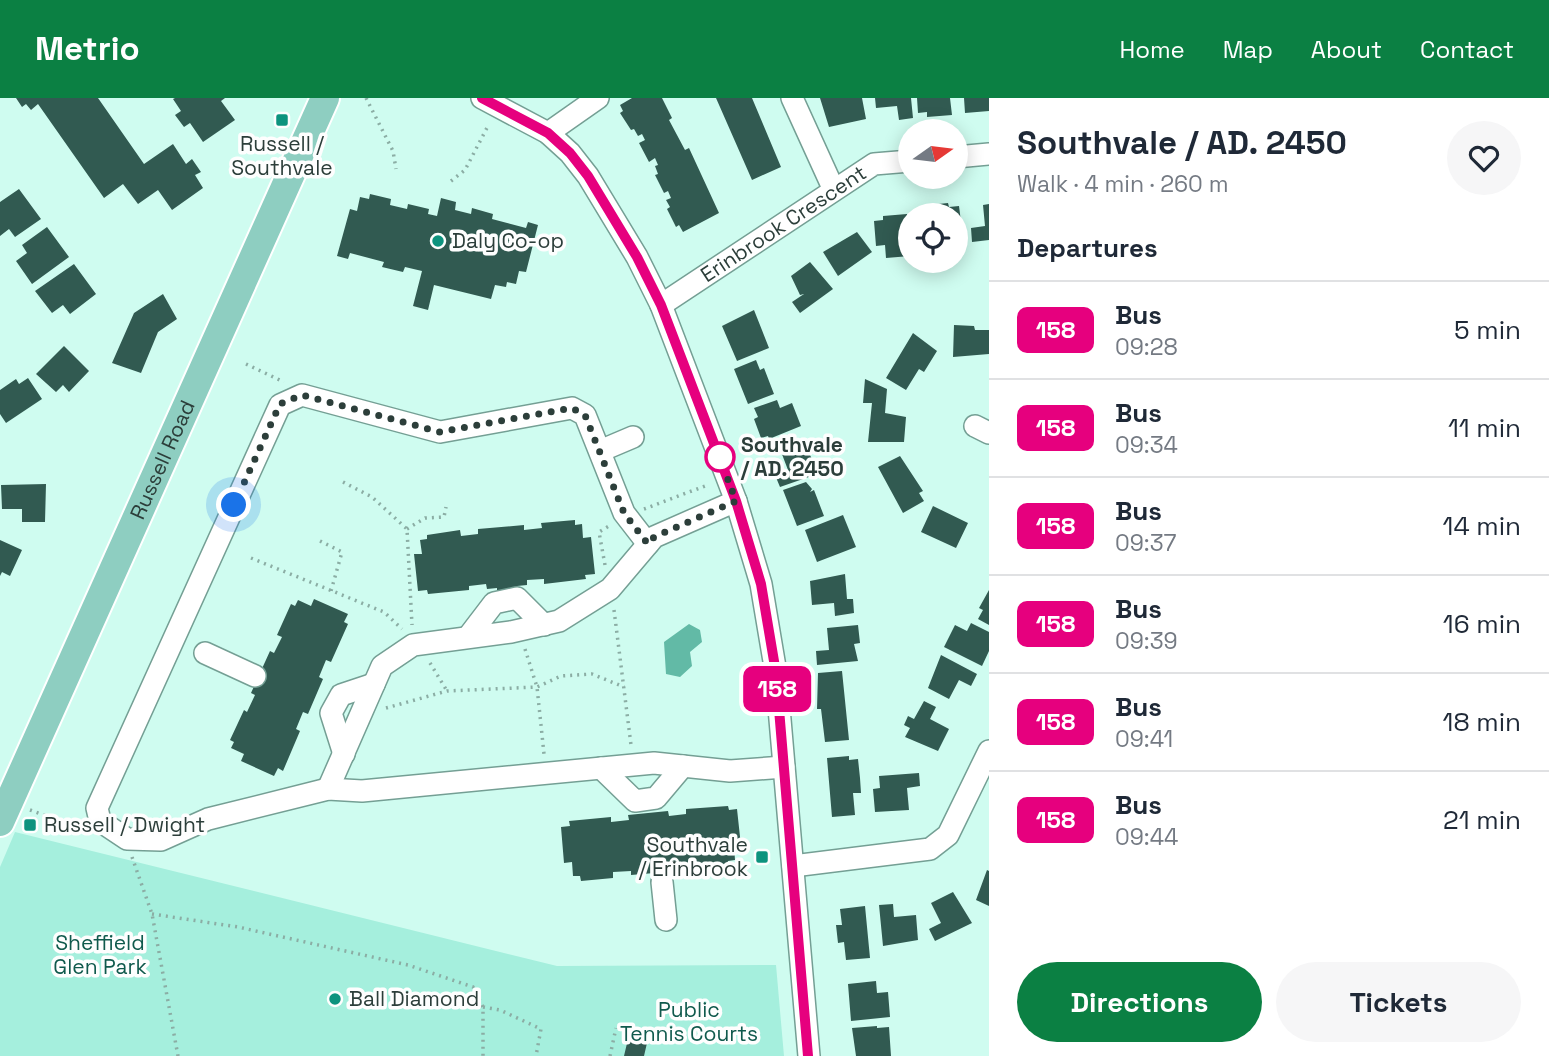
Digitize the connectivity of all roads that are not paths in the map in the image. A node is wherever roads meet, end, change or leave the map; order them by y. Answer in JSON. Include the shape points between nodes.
{"nodes":[{"id":1,"x":482,"y":98,"type":"edge"},
{"id":2,"x":598,"y":98,"type":"edge"},
{"id":3,"x":792,"y":98,"type":"edge"},
{"id":4,"x":321,"y":99,"type":"edge"},
{"id":5,"x":548,"y":133,"type":"junction"},
{"id":6,"x":989,"y":154,"type":"edge"},
{"id":7,"x":968,"y":156,"type":"edge"},
{"id":8,"x":898,"y":162,"type":"edge"},
{"id":9,"x":833,"y":188,"type":"junction"},
{"id":10,"x":661,"y":305,"type":"junction"},
{"id":11,"x":633,"y":438,"type":"dead end"},
{"id":12,"x":600,"y":451,"type":"junction"},
{"id":13,"x":736,"y":501,"type":"junction"},
{"id":14,"x":648,"y":544,"type":"junction"},
{"id":15,"x":544,"y":625,"type":"junction"},
{"id":16,"x":468,"y":637,"type":"junction"},
{"id":17,"x":205,"y":653,"type":"dead end"},
{"id":18,"x":255,"y":676,"type":"dead end"},
{"id":19,"x":374,"y":684,"type":"junction"},
{"id":20,"x":989,"y":751,"type":"edge"},
{"id":21,"x":344,"y":754,"type":"junction"},
{"id":22,"x":683,"y":766,"type":"junction"},
{"id":23,"x":784,"y":767,"type":"junction"},
{"id":24,"x":601,"y":768,"type":"junction"},
{"id":25,"x":328,"y":789,"type":"junction"},
{"id":26,"x":5,"y":812,"type":"edge"},
{"id":27,"x":793,"y":866,"type":"junction"},
{"id":28,"x":662,"y":882,"type":"dead end"},
{"id":29,"x":666,"y":920,"type":"dead end"},
{"id":30,"x":808,"y":1056,"type":"edge"}],
"edges":[{"from":1,"to":5,"type":"street"},
{"from":2,"to":5,"type":"street"},
{"from":3,"to":9,"type":"street"},
{"from":4,"to":26,"type":"main road","name":"Russell Road"},
{"from":5,"to":10,"type":"street","via":[[588,176]]},
{"from":6,"to":7,"type":"street"},
{"from":8,"to":9,"type":"street","name":"Erinbrook Crescent","via":[[874,164]]},
{"from":9,"to":10,"type":"street","name":"Erinbrook Crescent"},
{"from":10,"to":13,"type":"street"},
{"from":11,"to":12,"type":"street"},
{"from":12,"to":14,"type":"street","via":[[624,513]]},
{"from":12,"to":25,"type":"street","via":[[585,415],[572,408],[440,432],[302,395],[280,404],[97,808],[100,821],[127,839],[160,840],[208,820]]},
{"from":13,"to":14,"type":"street","via":[[654,537]]},
{"from":13,"to":23,"type":"street","via":[[761,584],[776,673]]},
{"from":14,"to":15,"type":"street","via":[[610,589],[559,621]]},
{"from":15,"to":16,"type":"street"},
{"from":15,"to":16,"type":"street","via":[[517,598],[494,603]]},
{"from":16,"to":19,"type":"street","via":[[416,644],[382,666]]},
{"from":17,"to":18,"type":"street"},
{"from":19,"to":21,"type":"street"},
{"from":19,"to":21,"type":"street","via":[[341,695],[331,713]]},
{"from":20,"to":27,"type":"street","via":[[948,835],[930,849]]},
{"from":21,"to":25,"type":"street"},
{"from":22,"to":23,"type":"street","via":[[730,771]]},
{"from":22,"to":24,"type":"street"},
{"from":22,"to":24,"type":"street","via":[[656,798],[635,801]]},
{"from":23,"to":27,"type":"street"},
{"from":24,"to":25,"type":"street","via":[[362,791]]},
{"from":27,"to":30,"type":"street"},
{"from":28,"to":29,"type":"street"}]}
